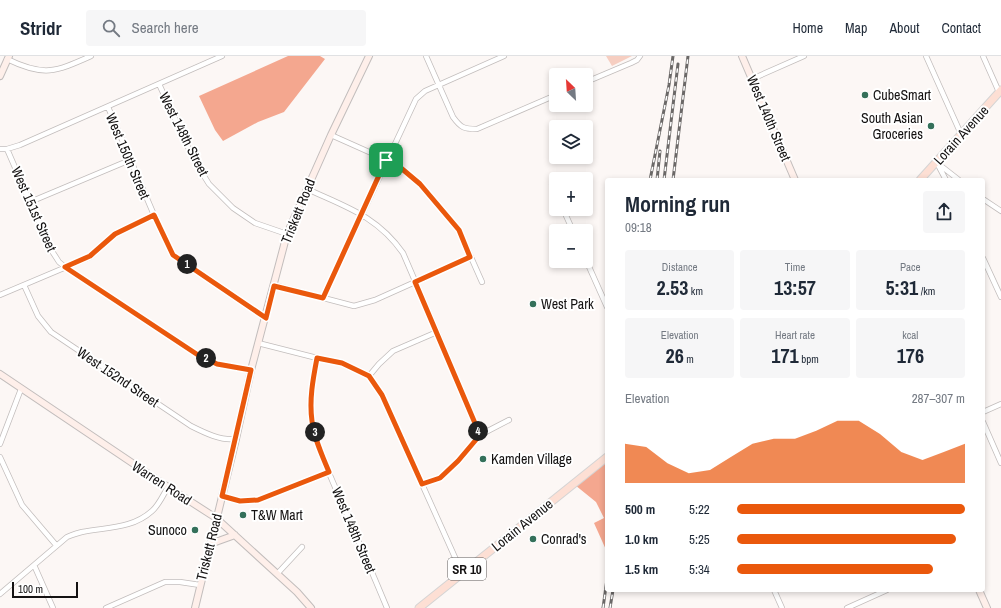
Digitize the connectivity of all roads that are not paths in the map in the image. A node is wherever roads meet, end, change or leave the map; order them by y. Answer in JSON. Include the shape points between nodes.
{"nodes":[{"id":1,"x":90,"y":56,"type":"edge"},
{"id":2,"x":222,"y":56,"type":"edge"},
{"id":3,"x":369,"y":56,"type":"edge"},
{"id":4,"x":426,"y":56,"type":"edge"},
{"id":5,"x":504,"y":56,"type":"edge"},
{"id":6,"x":640,"y":56,"type":"edge"},
{"id":7,"x":742,"y":56,"type":"edge"},
{"id":8,"x":804,"y":56,"type":"edge"},
{"id":9,"x":926,"y":56,"type":"edge"},
{"id":10,"x":983,"y":56,"type":"edge"},
{"id":11,"x":8,"y":58,"type":"edge"},
{"id":12,"x":0,"y":76,"type":"edge"},
{"id":13,"x":593,"y":79,"type":"edge"},
{"id":14,"x":752,"y":79,"type":"junction"},
{"id":15,"x":159,"y":84,"type":"junction"},
{"id":16,"x":439,"y":85,"type":"junction"},
{"id":17,"x":1000,"y":91,"type":"edge"},
{"id":18,"x":549,"y":98,"type":"edge"},
{"id":19,"x":108,"y":107,"type":"junction"},
{"id":20,"x":961,"y":134,"type":"junction"},
{"id":21,"x":331,"y":135,"type":"junction"},
{"id":22,"x":0,"y":149,"type":"edge"},
{"id":23,"x":7,"y":149,"type":"junction"},
{"id":24,"x":130,"y":160,"type":"junction"},
{"id":25,"x":386,"y":160,"type":"junction"},
{"id":26,"x":936,"y":162,"type":"junction"},
{"id":27,"x":794,"y":178,"type":"edge"},
{"id":28,"x":922,"y":178,"type":"edge"},
{"id":29,"x":945,"y":178,"type":"edge"},
{"id":30,"x":956,"y":178,"type":"edge"},
{"id":31,"x":307,"y":189,"type":"junction"},
{"id":32,"x":985,"y":200,"type":"edge"},
{"id":33,"x":30,"y":202,"type":"junction"},
{"id":34,"x":1001,"y":211,"type":"edge"},
{"id":35,"x":362,"y":214,"type":"junction"},
{"id":36,"x":154,"y":215,"type":"junction"},
{"id":37,"x":287,"y":234,"type":"junction"},
{"id":38,"x":470,"y":257,"type":"junction"},
{"id":39,"x":985,"y":262,"type":"edge"},
{"id":40,"x":65,"y":267,"type":"junction"},
{"id":41,"x":590,"y":268,"type":"edge"},
{"id":42,"x":415,"y":282,"type":"junction"},
{"id":43,"x":482,"y":282,"type":"dead end"},
{"id":44,"x":24,"y":285,"type":"junction"},
{"id":45,"x":274,"y":286,"type":"junction"},
{"id":46,"x":0,"y":295,"type":"edge"},
{"id":47,"x":1001,"y":297,"type":"edge"},
{"id":48,"x":323,"y":298,"type":"junction"},
{"id":49,"x":605,"y":301,"type":"edge"},
{"id":50,"x":266,"y":318,"type":"junction"},
{"id":51,"x":437,"y":332,"type":"junction"},
{"id":52,"x":258,"y":343,"type":"junction"},
{"id":53,"x":317,"y":358,"type":"junction"},
{"id":54,"x":251,"y":370,"type":"junction"},
{"id":55,"x":0,"y":374,"type":"edge"},
{"id":56,"x":369,"y":376,"type":"junction"},
{"id":57,"x":21,"y":389,"type":"junction"},
{"id":58,"x":1001,"y":404,"type":"edge"},
{"id":59,"x":985,"y":411,"type":"edge"},
{"id":60,"x":509,"y":420,"type":"dead end"},
{"id":61,"x":985,"y":427,"type":"edge"},
{"id":62,"x":480,"y":435,"type":"junction"},
{"id":63,"x":236,"y":439,"type":"junction"},
{"id":64,"x":0,"y":444,"type":"edge"},
{"id":65,"x":0,"y":457,"type":"edge"},
{"id":66,"x":605,"y":459,"type":"edge"},
{"id":67,"x":1001,"y":463,"type":"edge"},
{"id":68,"x":329,"y":472,"type":"junction"},
{"id":69,"x":422,"y":484,"type":"junction"},
{"id":70,"x":168,"y":487,"type":"junction"},
{"id":71,"x":222,"y":496,"type":"junction"},
{"id":72,"x":216,"y":518,"type":"junction"},
{"id":73,"x":235,"y":535,"type":"junction"},
{"id":74,"x":210,"y":544,"type":"junction"},
{"id":75,"x":56,"y":545,"type":"junction"},
{"id":76,"x":302,"y":547,"type":"dead end"},
{"id":77,"x":34,"y":565,"type":"junction"},
{"id":78,"x":462,"y":573,"type":"junction"},
{"id":79,"x":277,"y":574,"type":"junction"},
{"id":80,"x":200,"y":585,"type":"junction"},
{"id":81,"x":775,"y":592,"type":"edge"},
{"id":82,"x":883,"y":592,"type":"edge"},
{"id":83,"x":980,"y":592,"type":"edge"},
{"id":84,"x":0,"y":594,"type":"edge"},
{"id":85,"x":310,"y":607,"type":"edge"},
{"id":86,"x":53,"y":608,"type":"edge"},
{"id":87,"x":106,"y":608,"type":"edge"},
{"id":88,"x":195,"y":608,"type":"edge"},
{"id":89,"x":387,"y":608,"type":"edge"},
{"id":90,"x":419,"y":608,"type":"edge"},
{"id":91,"x":782,"y":608,"type":"edge"},
{"id":92,"x":847,"y":608,"type":"edge"},
{"id":93,"x":987,"y":608,"type":"edge"}],
"edges":[{"from":1,"to":11,"type":"street","via":[[65,67],[47,71],[24,67]]},
{"from":2,"to":15,"type":"street"},
{"from":3,"to":21,"type":"main road","name":"Triskett Road"},
{"from":4,"to":16,"type":"street"},
{"from":5,"to":16,"type":"street"},
{"from":6,"to":13,"type":"street","via":[[631,63]]},
{"from":7,"to":14,"type":"main road","name":"West 140th Street"},
{"from":8,"to":14,"type":"street"},
{"from":9,"to":20,"type":"street"},
{"from":10,"to":17,"type":"street"},
{"from":11,"to":12,"type":"main road"},
{"from":14,"to":27,"type":"main road","name":"West 140th Street"},
{"from":15,"to":19,"type":"street"},
{"from":15,"to":37,"type":"street","name":"West 148th Street","via":[[194,160],[209,184],[233,208],[255,224]]},
{"from":16,"to":18,"type":"street","via":[[453,117],[465,129],[477,129]]},
{"from":16,"to":25,"type":"street","via":[[425,91],[416,99]]},
{"from":17,"to":20,"type":"main road","name":"Lorain Avenue"},
{"from":19,"to":23,"type":"street","via":[[20,146]]},
{"from":19,"to":24,"type":"street","name":"West 150th Street"},
{"from":20,"to":26,"type":"main road","name":"Lorain Avenue"},
{"from":21,"to":25,"type":"street"},
{"from":21,"to":31,"type":"main road","name":"Triskett Road"},
{"from":22,"to":23,"type":"street"},
{"from":23,"to":33,"type":"street","name":"West 151st Street"},
{"from":24,"to":33,"type":"street"},
{"from":24,"to":36,"type":"street","name":"West 150th Street"},
{"from":25,"to":35,"type":"street"},
{"from":25,"to":38,"type":"street","via":[[401,168],[420,184],[459,230]]},
{"from":26,"to":28,"type":"main road","name":"Lorain Avenue"},
{"from":26,"to":29,"type":"street"},
{"from":26,"to":30,"type":"street"},
{"from":31,"to":35,"type":"street"},
{"from":31,"to":37,"type":"main road","name":"Triskett Road"},
{"from":32,"to":34,"type":"street"},
{"from":33,"to":40,"type":"street","name":"West 151st Street","via":[[50,248]]},
{"from":35,"to":42,"type":"street","via":[[396,243]]},
{"from":35,"to":48,"type":"street"},
{"from":36,"to":40,"type":"street","via":[[115,234],[90,256]]},
{"from":36,"to":50,"type":"street","name":"West 150th Street","via":[[173,255]]},
{"from":37,"to":45,"type":"main road","name":"Triskett Road"},
{"from":38,"to":42,"type":"street"},
{"from":38,"to":43,"type":"street"},
{"from":39,"to":47,"type":"street"},
{"from":40,"to":44,"type":"street"},
{"from":40,"to":54,"type":"street","name":"West 151st Street","via":[[198,355],[217,364]]},
{"from":41,"to":49,"type":"street"},
{"from":42,"to":48,"type":"street","via":[[354,306]]},
{"from":42,"to":51,"type":"street"},
{"from":44,"to":46,"type":"street"},
{"from":44,"to":63,"type":"street","name":"West 152nd Street","via":[[38,316],[50,332],[191,426],[210,435]]},
{"from":45,"to":48,"type":"street"},
{"from":45,"to":50,"type":"main road","name":"Triskett Road"},
{"from":50,"to":52,"type":"main road","name":"Triskett Road"},
{"from":51,"to":56,"type":"street","via":[[393,351]]},
{"from":51,"to":62,"type":"street"},
{"from":52,"to":53,"type":"street"},
{"from":52,"to":54,"type":"main road","name":"Triskett Road"},
{"from":53,"to":56,"type":"street","via":[[342,363]]},
{"from":53,"to":68,"type":"street","name":"West 148th Street","via":[[311,400],[312,421]]},
{"from":54,"to":63,"type":"main road","name":"Triskett Road"},
{"from":55,"to":57,"type":"main road","name":"Warren Road"},
{"from":56,"to":69,"type":"street","via":[[382,395]]},
{"from":57,"to":64,"type":"street"},
{"from":57,"to":70,"type":"main road","name":"Warren Road"},
{"from":58,"to":59,"type":"street"},
{"from":60,"to":62,"type":"street"},
{"from":61,"to":67,"type":"street"},
{"from":62,"to":69,"type":"street","via":[[440,478]]},
{"from":63,"to":71,"type":"main road","name":"Triskett Road"},
{"from":65,"to":75,"type":"street","via":[[22,505]]},
{"from":66,"to":78,"type":"main road","name":"Lorain Avenue","number":"SR 10"},
{"from":68,"to":71,"type":"street","via":[[258,500],[240,501]]},
{"from":68,"to":89,"type":"street","name":"West 148th Street"},
{"from":69,"to":78,"type":"street"},
{"from":70,"to":72,"type":"main road","name":"Warren Road"},
{"from":70,"to":75,"type":"street","via":[[154,509],[144,517],[117,528],[81,532],[67,537]]},
{"from":71,"to":72,"type":"main road","name":"Triskett Road"},
{"from":72,"to":73,"type":"main road","name":"Warren Road"},
{"from":72,"to":74,"type":"main road","name":"Triskett Road"},
{"from":73,"to":74,"type":"main road"},
{"from":73,"to":79,"type":"main road","name":"Warren Road"},
{"from":74,"to":80,"type":"main road","name":"Triskett Road"},
{"from":75,"to":77,"type":"street"},
{"from":76,"to":79,"type":"street"},
{"from":77,"to":84,"type":"street"},
{"from":77,"to":86,"type":"street"},
{"from":78,"to":90,"type":"main road","name":"Lorain Avenue","number":"SR 10"},
{"from":79,"to":85,"type":"main road","name":"Warren Road"},
{"from":80,"to":87,"type":"street","via":[[164,582]]},
{"from":80,"to":88,"type":"main road","name":"Triskett Road"},
{"from":81,"to":91,"type":"street"},
{"from":82,"to":92,"type":"street"},
{"from":83,"to":93,"type":"main road"}]}
